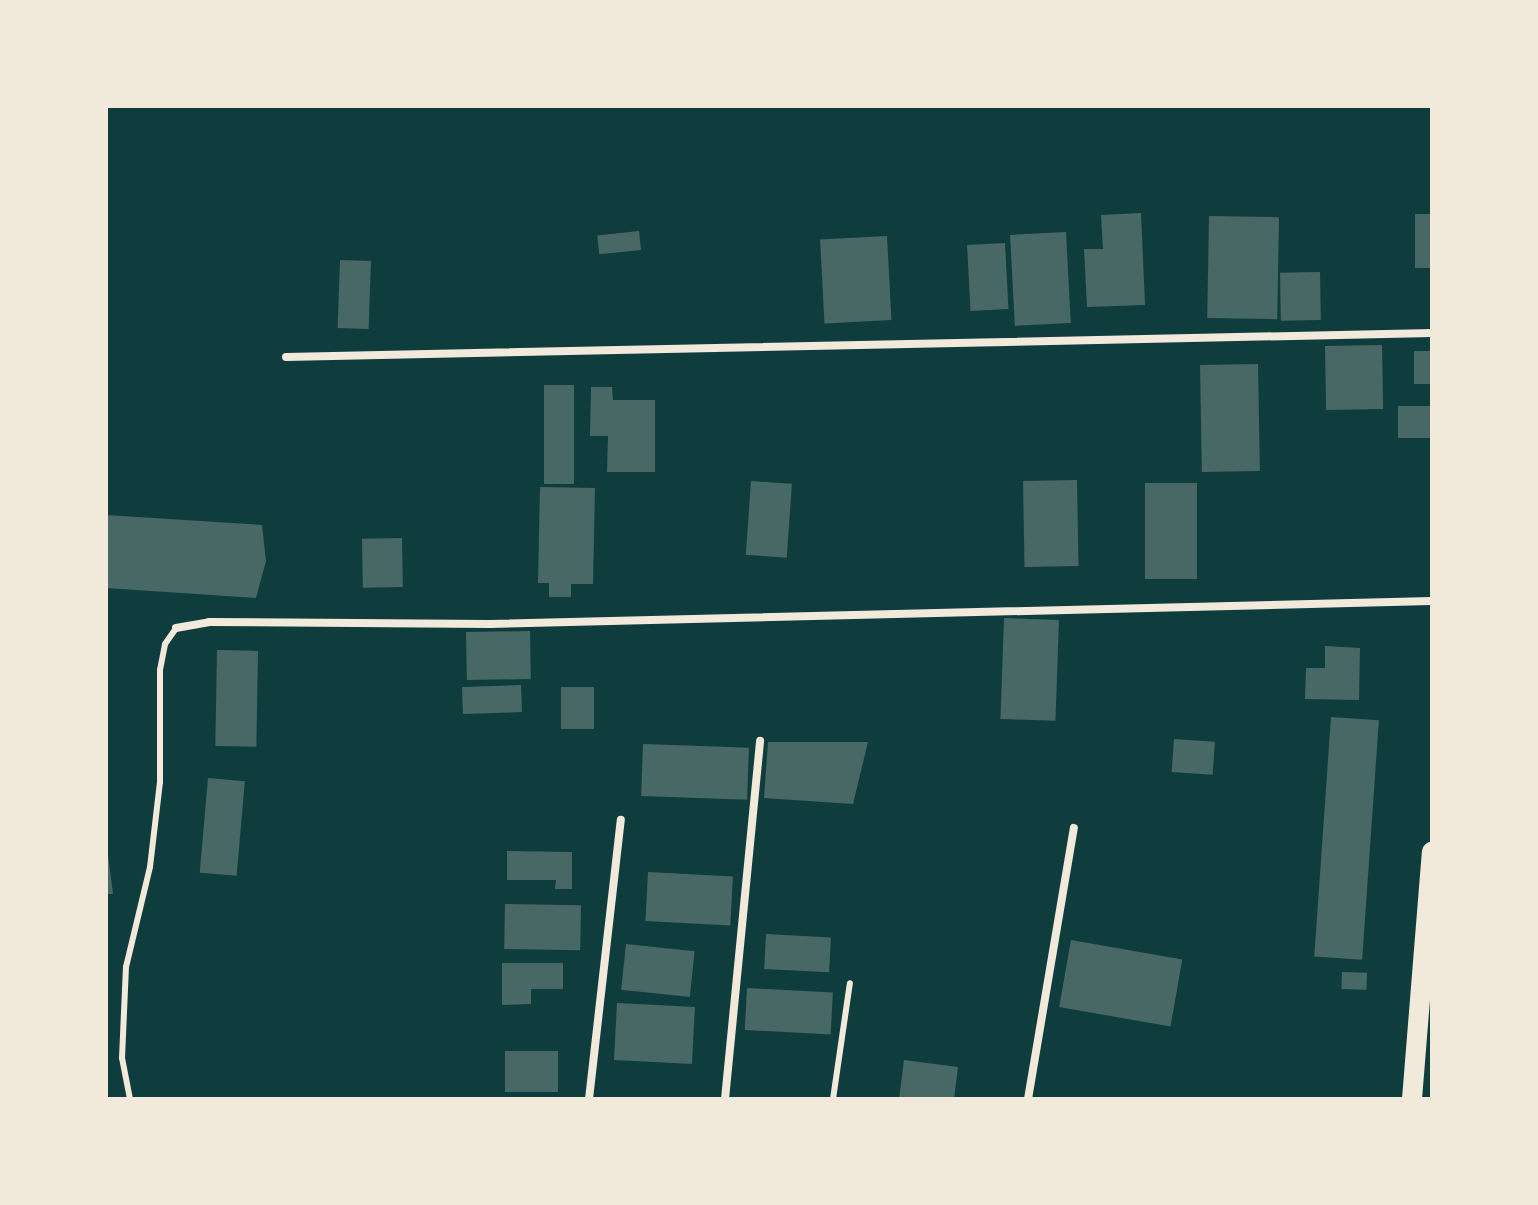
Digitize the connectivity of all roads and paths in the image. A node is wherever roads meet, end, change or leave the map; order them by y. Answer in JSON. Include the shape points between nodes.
{"nodes":[{"id":1,"x":1432,"y":333,"type":"edge"},
{"id":2,"x":286,"y":357,"type":"dead end"},
{"id":3,"x":1432,"y":601,"type":"edge"},
{"id":4,"x":176,"y":628,"type":"joint"},
{"id":5,"x":760,"y":741,"type":"dead end"},
{"id":6,"x":621,"y":820,"type":"dead end"},
{"id":7,"x":1074,"y":828,"type":"dead end"},
{"id":8,"x":1432,"y":852,"type":"edge"},
{"id":9,"x":850,"y":983,"type":"dead end"},
{"id":10,"x":130,"y":1099,"type":"edge"},
{"id":11,"x":589,"y":1099,"type":"edge"},
{"id":12,"x":725,"y":1099,"type":"edge"},
{"id":13,"x":833,"y":1099,"type":"edge"},
{"id":14,"x":1028,"y":1099,"type":"edge"},
{"id":15,"x":1412,"y":1099,"type":"edge"}],
"edges":[{"from":1,"to":2,"type":"street"},
{"from":3,"to":4,"type":"street","via":[[490,624],[209,622]]},
{"from":4,"to":10,"type":"lane","via":[[165,644],[160,670],[160,782],[150,867],[126,967],[122,1058]]},
{"from":5,"to":12,"type":"street"},
{"from":6,"to":11,"type":"street"},
{"from":7,"to":14,"type":"street"},
{"from":8,"to":15,"type":"main road"},
{"from":9,"to":13,"type":"lane"}]}
